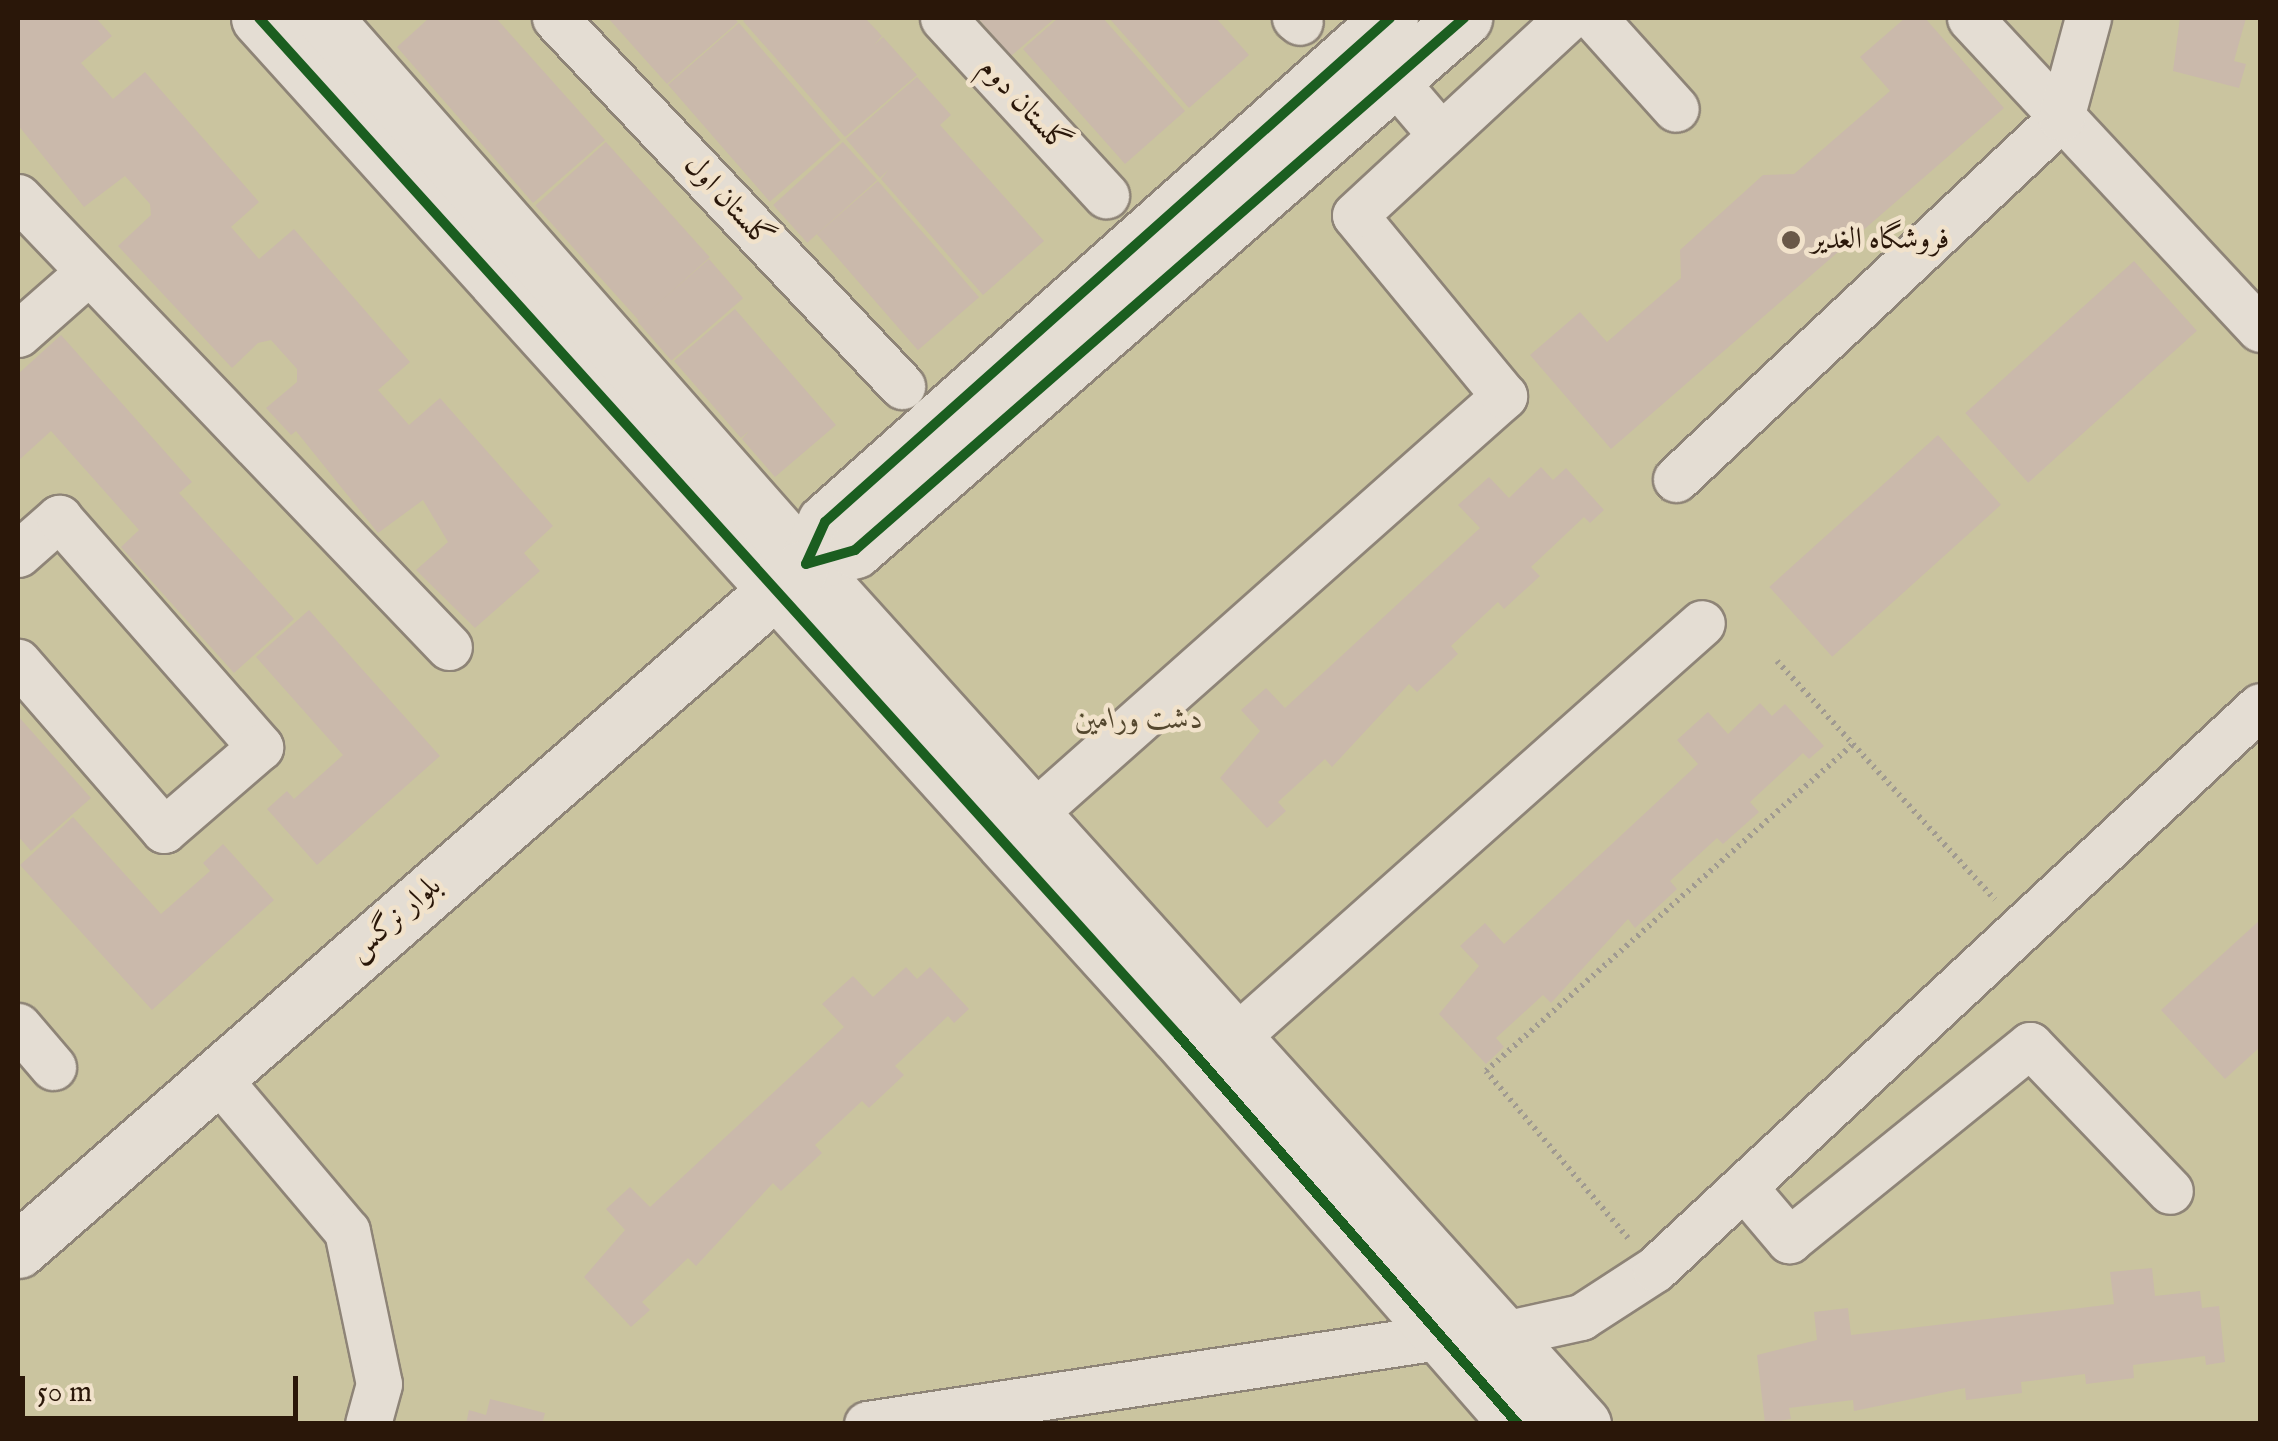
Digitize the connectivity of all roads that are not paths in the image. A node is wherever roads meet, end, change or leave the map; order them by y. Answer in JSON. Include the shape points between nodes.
{"nodes":[{"id":1,"x":258,"y":18,"type":"edge"},
{"id":2,"x":324,"y":18,"type":"edge"},
{"id":3,"x":555,"y":18,"type":"edge"},
{"id":4,"x":943,"y":18,"type":"edge"},
{"id":5,"x":1464,"y":18,"type":"edge"},
{"id":6,"x":1568,"y":18,"type":"edge"},
{"id":7,"x":1594,"y":18,"type":"edge"},
{"id":8,"x":1970,"y":18,"type":"edge"},
{"id":9,"x":2088,"y":18,"type":"edge"},
{"id":10,"x":1382,"y":47,"type":"edge"},
{"id":11,"x":1676,"y":109,"type":"dead end"},
{"id":12,"x":2061,"y":118,"type":"junction"},
{"id":13,"x":1441,"y":135,"type":"junction"},
{"id":14,"x":1106,"y":195,"type":"dead end"},
{"id":15,"x":18,"y":197,"type":"edge"},
{"id":16,"x":86,"y":274,"type":"junction"},
{"id":17,"x":2260,"y":329,"type":"edge"},
{"id":18,"x":18,"y":334,"type":"edge"},
{"id":19,"x":902,"y":386,"type":"dead end"},
{"id":20,"x":1676,"y":479,"type":"dead end"},
{"id":21,"x":18,"y":554,"type":"edge"},
{"id":22,"x":790,"y":578,"type":"junction"},
{"id":23,"x":1702,"y":623,"type":"dead end"},
{"id":24,"x":449,"y":647,"type":"dead end"},
{"id":25,"x":18,"y":662,"type":"edge"},
{"id":26,"x":2260,"y":706,"type":"edge"},
{"id":27,"x":1033,"y":814,"type":"junction"},
{"id":28,"x":18,"y":1026,"type":"edge"},
{"id":29,"x":1236,"y":1037,"type":"junction"},
{"id":30,"x":53,"y":1066,"type":"dead end"},
{"id":31,"x":214,"y":1075,"type":"junction"},
{"id":32,"x":1744,"y":1187,"type":"junction"},
{"id":33,"x":2170,"y":1190,"type":"dead end"},
{"id":34,"x":18,"y":1250,"type":"edge"},
{"id":35,"x":1504,"y":1334,"type":"junction"},
{"id":36,"x":1446,"y":1336,"type":"junction"},
{"id":37,"x":368,"y":1424,"type":"edge"},
{"id":38,"x":866,"y":1424,"type":"edge"},
{"id":39,"x":1518,"y":1424,"type":"edge"},
{"id":40,"x":1583,"y":1424,"type":"edge"}],
"edges":[{"from":1,"to":22,"type":"street"},
{"from":2,"to":22,"type":"street"},
{"from":3,"to":19,"type":"street","name":"گلستان اول"},
{"from":4,"to":14,"type":"street","name":"گلستان دوم"},
{"from":5,"to":10,"type":"street"},
{"from":6,"to":13,"type":"street"},
{"from":7,"to":11,"type":"street"},
{"from":8,"to":12,"type":"street"},
{"from":9,"to":12,"type":"street"},
{"from":10,"to":13,"type":"street"},
{"from":10,"to":22,"type":"street","via":[[825,522]]},
{"from":12,"to":17,"type":"street"},
{"from":12,"to":20,"type":"street"},
{"from":13,"to":27,"type":"street","via":[[1356,215],[1504,396]]},
{"from":15,"to":16,"type":"street"},
{"from":16,"to":18,"type":"street"},
{"from":16,"to":24,"type":"street"},
{"from":21,"to":25,"type":"street","via":[[59,518],[260,746],[164,830]]},
{"from":22,"to":27,"type":"street"},
{"from":22,"to":31,"type":"street","name":"بلوار نرگس"},
{"from":22,"to":36,"type":"street"},
{"from":23,"to":29,"type":"street"},
{"from":26,"to":32,"type":"street"},
{"from":27,"to":29,"type":"street"},
{"from":28,"to":30,"type":"street"},
{"from":29,"to":35,"type":"street"},
{"from":31,"to":34,"type":"street","name":"بلوار نرگس"},
{"from":31,"to":37,"type":"street","via":[[347,1231],[379,1384]]},
{"from":32,"to":33,"type":"street","via":[[1789,1240],[2030,1045]]},
{"from":32,"to":35,"type":"street","via":[[1655,1269],[1581,1317]]},
{"from":35,"to":40,"type":"street"},
{"from":36,"to":38,"type":"street"},
{"from":36,"to":39,"type":"street"}]}
